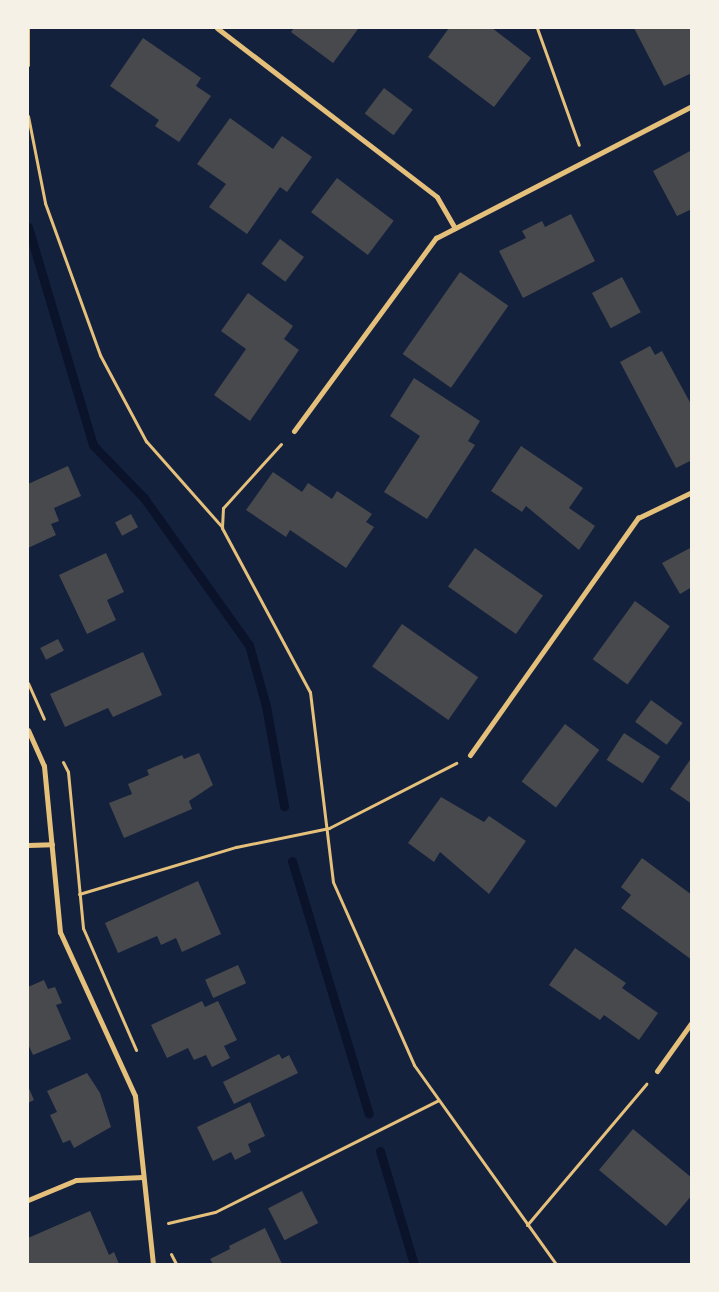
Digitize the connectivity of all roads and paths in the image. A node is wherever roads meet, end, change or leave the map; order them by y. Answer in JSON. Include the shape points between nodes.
{"nodes":[{"id":1,"x":28,"y":28,"type":"edge"},
{"id":2,"x":217,"y":28,"type":"edge"},
{"id":3,"x":537,"y":28,"type":"edge"},
{"id":4,"x":28,"y":65,"type":"edge"},
{"id":5,"x":692,"y":106,"type":"edge"},
{"id":6,"x":28,"y":116,"type":"edge"},
{"id":7,"x":585,"y":161,"type":"junction"},
{"id":8,"x":455,"y":228,"type":"junction"},
{"id":9,"x":294,"y":431,"type":"joint"},
{"id":10,"x":692,"y":492,"type":"edge"},
{"id":11,"x":222,"y":528,"type":"junction"},
{"id":12,"x":28,"y":683,"type":"edge"},
{"id":13,"x":46,"y":725,"type":"dead end"},
{"id":14,"x":28,"y":730,"type":"edge"},
{"id":15,"x":470,"y":755,"type":"joint"},
{"id":16,"x":61,"y":758,"type":"dead end"},
{"id":17,"x":329,"y":828,"type":"junction"},
{"id":18,"x":52,"y":844,"type":"junction"},
{"id":19,"x":28,"y":845,"type":"edge"},
{"id":20,"x":80,"y":894,"type":"junction"},
{"id":21,"x":692,"y":1022,"type":"edge"},
{"id":22,"x":140,"y":1058,"type":"dead end"},
{"id":23,"x":657,"y":1071,"type":"joint"},
{"id":24,"x":439,"y":1100,"type":"junction"},
{"id":25,"x":143,"y":1177,"type":"junction"},
{"id":26,"x":28,"y":1200,"type":"edge"},
{"id":27,"x":167,"y":1213,"type":"dead end"},
{"id":28,"x":168,"y":1222,"type":"junction"},
{"id":29,"x":527,"y":1224,"type":"junction"},
{"id":30,"x":168,"y":1230,"type":"dead end"},
{"id":31,"x":170,"y":1246,"type":"dead end"},
{"id":32,"x":153,"y":1264,"type":"edge"},
{"id":33,"x":176,"y":1264,"type":"edge"},
{"id":34,"x":556,"y":1264,"type":"edge"}],
"edges":[{"from":1,"to":4,"type":"path"},
{"from":2,"to":8,"type":"street","via":[[437,198]]},
{"from":3,"to":7,"type":"path"},
{"from":5,"to":7,"type":"street"},
{"from":6,"to":11,"type":"path","via":[[45,203],[100,355],[146,441]]},
{"from":7,"to":8,"type":"street"},
{"from":8,"to":9,"type":"street","via":[[436,238]]},
{"from":9,"to":11,"type":"path","via":[[223,508]]},
{"from":10,"to":15,"type":"street","via":[[638,518]]},
{"from":11,"to":17,"type":"path","via":[[310,692]]},
{"from":12,"to":13,"type":"path"},
{"from":14,"to":18,"type":"street","via":[[44,766]]},
{"from":15,"to":17,"type":"path"},
{"from":16,"to":20,"type":"path","via":[[68,772]]},
{"from":17,"to":20,"type":"path","via":[[236,847]]},
{"from":17,"to":24,"type":"path","via":[[333,882],[414,1065]]},
{"from":18,"to":19,"type":"street"},
{"from":18,"to":25,"type":"street","via":[[60,932],[135,1096]]},
{"from":20,"to":22,"type":"path","via":[[83,928]]},
{"from":21,"to":23,"type":"street"},
{"from":23,"to":29,"type":"path"},
{"from":24,"to":28,"type":"path","via":[[215,1212]]},
{"from":24,"to":29,"type":"path"},
{"from":25,"to":26,"type":"street","via":[[76,1180]]},
{"from":25,"to":32,"type":"street"},
{"from":27,"to":28,"type":"path"},
{"from":28,"to":30,"type":"path"},
{"from":29,"to":34,"type":"path"},
{"from":31,"to":33,"type":"path"}]}
